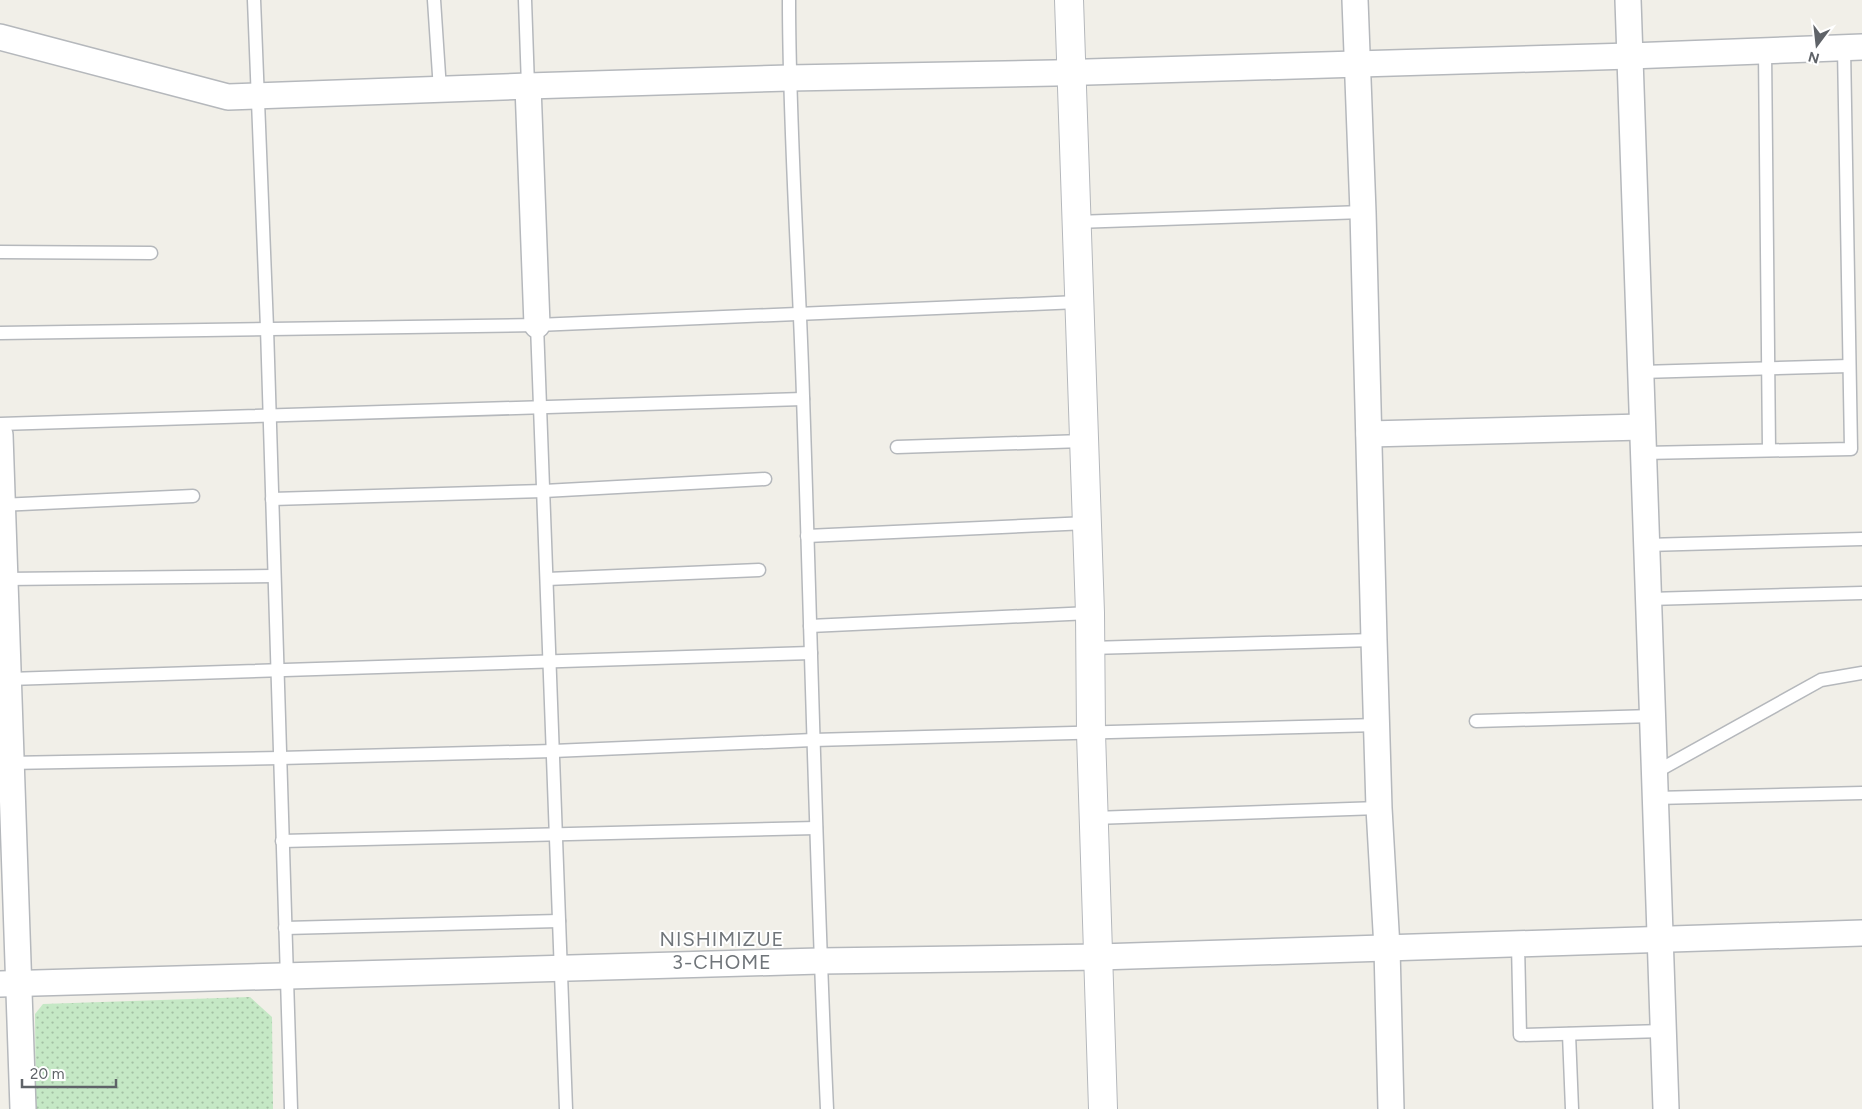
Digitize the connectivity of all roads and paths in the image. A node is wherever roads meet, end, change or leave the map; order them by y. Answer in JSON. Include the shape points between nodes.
{"nodes":[{"id":1,"x":254,"y":0,"type":"edge"},
{"id":2,"x":434,"y":0,"type":"edge"},
{"id":3,"x":525,"y":0,"type":"edge"},
{"id":4,"x":790,"y":0,"type":"edge"},
{"id":5,"x":1069,"y":0,"type":"edge"},
{"id":6,"x":1355,"y":0,"type":"edge"},
{"id":7,"x":1628,"y":0,"type":"edge"},
{"id":8,"x":0,"y":37,"type":"edge"},
{"id":9,"x":1853,"y":47,"type":"edge"},
{"id":10,"x":1765,"y":51,"type":"junction"},
{"id":11,"x":1630,"y":56,"type":"junction"},
{"id":12,"x":1357,"y":64,"type":"junction"},
{"id":13,"x":1071,"y":72,"type":"junction"},
{"id":14,"x":789,"y":78,"type":"junction"},
{"id":15,"x":528,"y":86,"type":"junction"},
{"id":16,"x":440,"y":90,"type":"junction"},
{"id":17,"x":258,"y":97,"type":"junction"},
{"id":18,"x":1363,"y":212,"type":"junction"},
{"id":19,"x":1076,"y":222,"type":"junction"},
{"id":20,"x":0,"y":252,"type":"edge"},
{"id":21,"x":150,"y":253,"type":"dead end"},
{"id":22,"x":1078,"y":302,"type":"junction"},
{"id":23,"x":801,"y":315,"type":"junction"},
{"id":24,"x":538,"y":325,"type":"junction"},
{"id":25,"x":267,"y":328,"type":"junction"},
{"id":26,"x":0,"y":332,"type":"edge"},
{"id":27,"x":1850,"y":366,"type":"junction"},
{"id":28,"x":1768,"y":368,"type":"junction"},
{"id":29,"x":1641,"y":372,"type":"junction"},
{"id":30,"x":803,"y":398,"type":"junction"},
{"id":31,"x":541,"y":407,"type":"junction"},
{"id":32,"x":269,"y":416,"type":"junction"},
{"id":33,"x":0,"y":424,"type":"edge"},
{"id":34,"x":1642,"y":427,"type":"junction"},
{"id":35,"x":1369,"y":434,"type":"junction"},
{"id":36,"x":0,"y":435,"type":"edge"},
{"id":37,"x":1083,"y":441,"type":"junction"},
{"id":38,"x":897,"y":447,"type":"dead end"},
{"id":39,"x":1769,"y":450,"type":"junction"},
{"id":40,"x":1643,"y":453,"type":"junction"},
{"id":41,"x":765,"y":479,"type":"dead end"},
{"id":42,"x":544,"y":491,"type":"junction"},
{"id":43,"x":193,"y":496,"type":"dead end"},
{"id":44,"x":272,"y":499,"type":"junction"},
{"id":45,"x":1,"y":505,"type":"edge"},
{"id":46,"x":1087,"y":523,"type":"junction"},
{"id":47,"x":808,"y":536,"type":"junction"},
{"id":48,"x":1862,"y":539,"type":"edge"},
{"id":49,"x":1647,"y":545,"type":"junction"},
{"id":50,"x":759,"y":570,"type":"dead end"},
{"id":51,"x":274,"y":576,"type":"junction"},
{"id":52,"x":5,"y":578,"type":"junction"},
{"id":53,"x":547,"y":579,"type":"junction"},
{"id":54,"x":1862,"y":593,"type":"edge"},
{"id":55,"x":1649,"y":599,"type":"junction"},
{"id":56,"x":1090,"y":613,"type":"junction"},
{"id":57,"x":810,"y":626,"type":"junction"},
{"id":58,"x":4,"y":629,"type":"edge"},
{"id":59,"x":1374,"y":640,"type":"junction"},
{"id":60,"x":1090,"y":648,"type":"junction"},
{"id":61,"x":811,"y":653,"type":"junction"},
{"id":62,"x":550,"y":662,"type":"junction"},
{"id":63,"x":277,"y":671,"type":"junction"},
{"id":64,"x":1862,"y":673,"type":"edge"},
{"id":65,"x":9,"y":679,"type":"junction"},
{"id":66,"x":1653,"y":716,"type":"junction"},
{"id":67,"x":1476,"y":720,"type":"dead end"},
{"id":68,"x":1378,"y":725,"type":"junction"},
{"id":69,"x":1091,"y":733,"type":"junction"},
{"id":70,"x":813,"y":740,"type":"junction"},
{"id":71,"x":553,"y":751,"type":"junction"},
{"id":72,"x":280,"y":758,"type":"junction"},
{"id":73,"x":6,"y":763,"type":"edge"},
{"id":74,"x":1654,"y":773,"type":"junction"},
{"id":75,"x":1862,"y":793,"type":"edge"},
{"id":76,"x":1655,"y":798,"type":"junction"},
{"id":77,"x":1380,"y":808,"type":"junction"},
{"id":78,"x":1094,"y":818,"type":"junction"},
{"id":79,"x":816,"y":828,"type":"junction"},
{"id":80,"x":556,"y":834,"type":"junction"},
{"id":81,"x":282,"y":841,"type":"junction"},
{"id":82,"x":8,"y":854,"type":"edge"},
{"id":83,"x":559,"y":921,"type":"junction"},
{"id":84,"x":285,"y":928,"type":"junction"},
{"id":85,"x":1862,"y":933,"type":"edge"},
{"id":86,"x":1660,"y":940,"type":"junction"},
{"id":87,"x":1518,"y":944,"type":"junction"},
{"id":88,"x":1387,"y":948,"type":"junction"},
{"id":89,"x":1099,"y":957,"type":"junction"},
{"id":90,"x":820,"y":961,"type":"junction"},
{"id":91,"x":561,"y":968,"type":"junction"},
{"id":92,"x":286,"y":976,"type":"junction"},
{"id":93,"x":10,"y":984,"type":"edge"},
{"id":94,"x":1664,"y":1031,"type":"junction"},
{"id":95,"x":1569,"y":1034,"type":"junction"},
{"id":96,"x":23,"y":1109,"type":"edge"},
{"id":97,"x":291,"y":1109,"type":"edge"},
{"id":98,"x":566,"y":1109,"type":"edge"},
{"id":99,"x":827,"y":1109,"type":"edge"},
{"id":100,"x":1103,"y":1109,"type":"edge"},
{"id":101,"x":1391,"y":1109,"type":"edge"},
{"id":102,"x":1572,"y":1109,"type":"edge"},
{"id":103,"x":1666,"y":1109,"type":"edge"}],
"edges":[{"from":1,"to":17,"type":"lane"},
{"from":2,"to":16,"type":"lane"},
{"from":3,"to":15,"type":"lane"},
{"from":4,"to":14,"type":"lane"},
{"from":5,"to":13,"type":"street"},
{"from":6,"to":12,"type":"street"},
{"from":7,"to":11,"type":"street"},
{"from":8,"to":17,"type":"street","via":[[228,97]]},
{"from":9,"to":10,"type":"street"},
{"from":9,"to":27,"type":"lane"},
{"from":10,"to":11,"type":"street"},
{"from":10,"to":28,"type":"lane"},
{"from":11,"to":12,"type":"street"},
{"from":11,"to":29,"type":"street"},
{"from":12,"to":13,"type":"street"},
{"from":12,"to":18,"type":"street"},
{"from":13,"to":14,"type":"street"},
{"from":13,"to":19,"type":"street"},
{"from":14,"to":15,"type":"street"},
{"from":14,"to":23,"type":"lane"},
{"from":15,"to":16,"type":"street"},
{"from":15,"to":24,"type":"street"},
{"from":16,"to":17,"type":"street"},
{"from":17,"to":25,"type":"lane"},
{"from":18,"to":19,"type":"lane"},
{"from":18,"to":35,"type":"street"},
{"from":19,"to":22,"type":"street"},
{"from":20,"to":21,"type":"lane"},
{"from":22,"to":23,"type":"lane"},
{"from":22,"to":37,"type":"street"},
{"from":23,"to":24,"type":"lane"},
{"from":23,"to":30,"type":"lane"},
{"from":24,"to":25,"type":"lane"},
{"from":24,"to":31,"type":"lane"},
{"from":25,"to":26,"type":"lane"},
{"from":25,"to":32,"type":"lane"},
{"from":27,"to":28,"type":"lane"},
{"from":27,"to":39,"type":"lane","via":[[1851,449]]},
{"from":28,"to":29,"type":"lane"},
{"from":28,"to":39,"type":"lane"},
{"from":29,"to":34,"type":"street"},
{"from":30,"to":31,"type":"lane"},
{"from":30,"to":47,"type":"lane"},
{"from":31,"to":32,"type":"lane"},
{"from":31,"to":42,"type":"lane"},
{"from":32,"to":33,"type":"lane"},
{"from":32,"to":44,"type":"lane"},
{"from":34,"to":35,"type":"street"},
{"from":34,"to":40,"type":"street"},
{"from":35,"to":59,"type":"street"},
{"from":36,"to":45,"type":"street"},
{"from":37,"to":38,"type":"lane"},
{"from":37,"to":46,"type":"street"},
{"from":39,"to":40,"type":"lane"},
{"from":40,"to":49,"type":"street"},
{"from":41,"to":42,"type":"lane"},
{"from":42,"to":44,"type":"lane"},
{"from":42,"to":53,"type":"lane"},
{"from":43,"to":45,"type":"lane"},
{"from":44,"to":51,"type":"lane"},
{"from":45,"to":52,"type":"street"},
{"from":46,"to":47,"type":"lane"},
{"from":46,"to":56,"type":"street"},
{"from":47,"to":57,"type":"lane"},
{"from":48,"to":49,"type":"lane"},
{"from":49,"to":55,"type":"street"},
{"from":50,"to":53,"type":"lane"},
{"from":51,"to":52,"type":"lane"},
{"from":51,"to":63,"type":"lane"},
{"from":52,"to":58,"type":"street"},
{"from":53,"to":62,"type":"lane"},
{"from":54,"to":55,"type":"lane"},
{"from":55,"to":66,"type":"street"},
{"from":56,"to":57,"type":"lane"},
{"from":56,"to":60,"type":"street"},
{"from":57,"to":61,"type":"lane"},
{"from":58,"to":65,"type":"street"},
{"from":59,"to":60,"type":"lane"},
{"from":59,"to":68,"type":"street"},
{"from":60,"to":69,"type":"street"},
{"from":61,"to":62,"type":"lane"},
{"from":61,"to":70,"type":"lane"},
{"from":62,"to":63,"type":"lane"},
{"from":62,"to":71,"type":"lane"},
{"from":63,"to":65,"type":"lane"},
{"from":63,"to":72,"type":"lane"},
{"from":64,"to":74,"type":"lane","via":[[1821,680]]},
{"from":65,"to":73,"type":"street"},
{"from":66,"to":67,"type":"lane"},
{"from":66,"to":74,"type":"street"},
{"from":68,"to":69,"type":"lane"},
{"from":68,"to":77,"type":"street"},
{"from":69,"to":70,"type":"lane"},
{"from":69,"to":78,"type":"street"},
{"from":70,"to":71,"type":"lane"},
{"from":70,"to":79,"type":"lane"},
{"from":71,"to":72,"type":"lane"},
{"from":71,"to":80,"type":"lane"},
{"from":72,"to":73,"type":"lane"},
{"from":72,"to":81,"type":"lane"},
{"from":73,"to":82,"type":"street"},
{"from":74,"to":76,"type":"street"},
{"from":75,"to":76,"type":"lane"},
{"from":76,"to":86,"type":"street"},
{"from":77,"to":78,"type":"lane"},
{"from":77,"to":88,"type":"street"},
{"from":78,"to":89,"type":"street"},
{"from":79,"to":80,"type":"lane"},
{"from":79,"to":90,"type":"lane"},
{"from":80,"to":81,"type":"lane"},
{"from":80,"to":83,"type":"lane"},
{"from":81,"to":84,"type":"lane"},
{"from":82,"to":93,"type":"street"},
{"from":83,"to":84,"type":"lane"},
{"from":83,"to":91,"type":"lane"},
{"from":84,"to":92,"type":"lane"},
{"from":85,"to":86,"type":"street"},
{"from":86,"to":87,"type":"street"},
{"from":86,"to":94,"type":"street"},
{"from":87,"to":88,"type":"street"},
{"from":87,"to":95,"type":"lane","via":[[1520,1034]]},
{"from":88,"to":89,"type":"street"},
{"from":88,"to":101,"type":"street"},
{"from":89,"to":90,"type":"street"},
{"from":89,"to":100,"type":"street"},
{"from":90,"to":91,"type":"street"},
{"from":90,"to":99,"type":"lane"},
{"from":91,"to":92,"type":"street"},
{"from":91,"to":98,"type":"lane"},
{"from":92,"to":93,"type":"street"},
{"from":92,"to":97,"type":"lane"},
{"from":93,"to":96,"type":"street"},
{"from":94,"to":95,"type":"lane"},
{"from":94,"to":103,"type":"street"},
{"from":95,"to":102,"type":"lane"}]}
